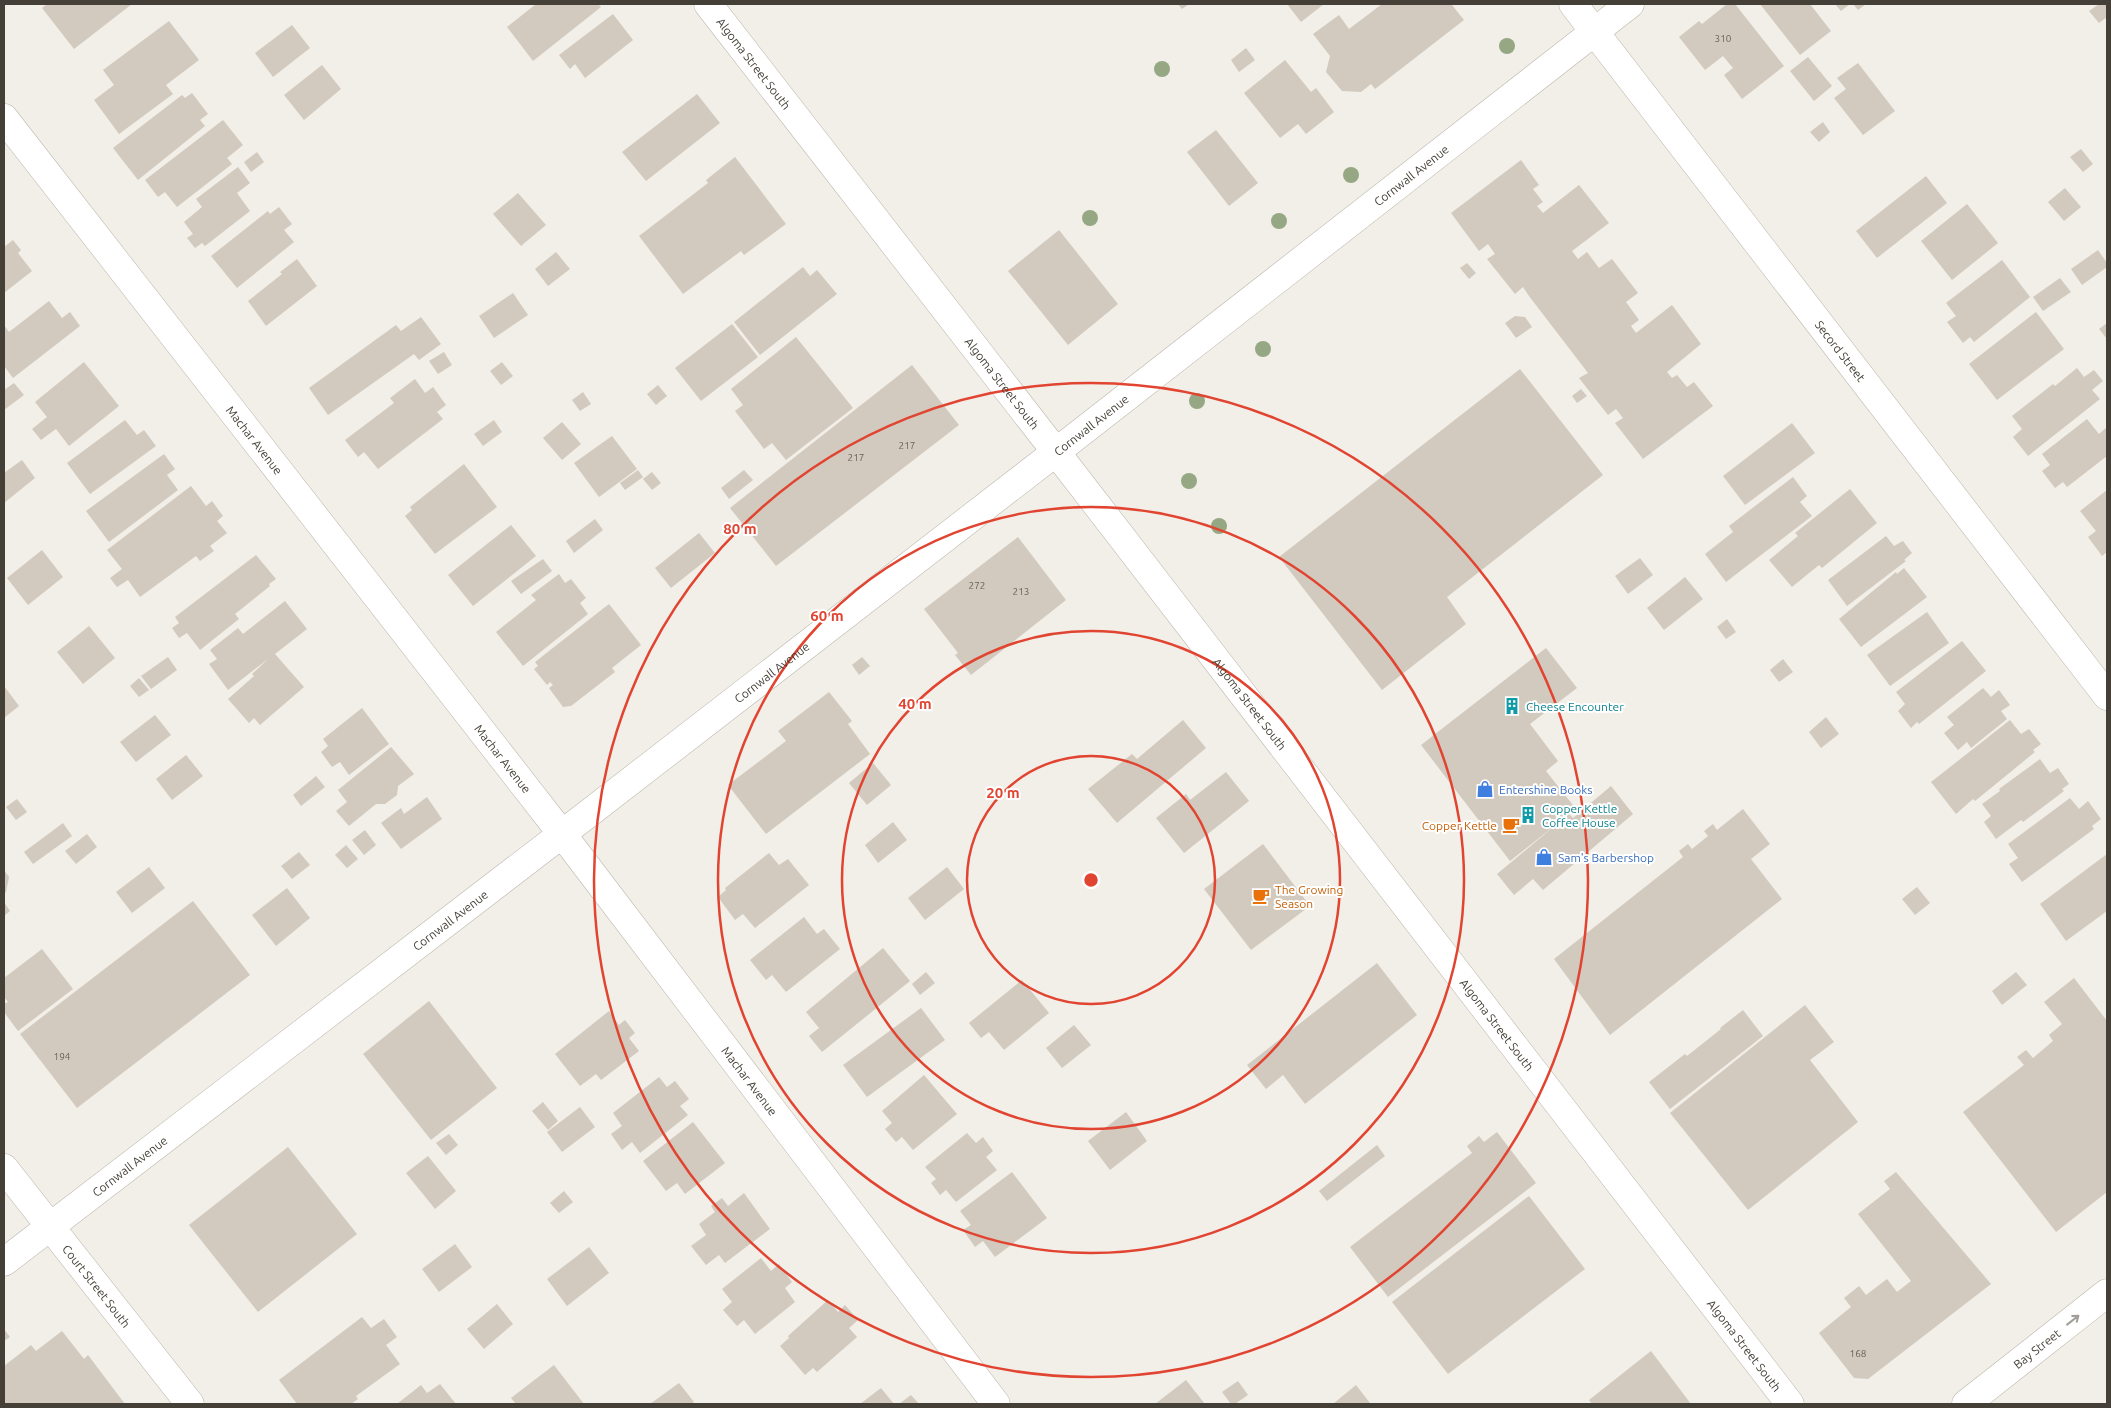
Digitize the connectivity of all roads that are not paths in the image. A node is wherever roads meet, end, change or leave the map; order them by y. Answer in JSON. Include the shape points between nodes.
{"nodes":[{"id":1,"x":708,"y":4,"type":"edge"},
{"id":2,"x":1574,"y":4,"type":"edge"},
{"id":3,"x":1630,"y":4,"type":"edge"},
{"id":4,"x":1595,"y":31,"type":"junction"},
{"id":5,"x":4,"y":118,"type":"edge"},
{"id":6,"x":1056,"y":452,"type":"junction"},
{"id":7,"x":2107,"y":696,"type":"edge"},
{"id":8,"x":562,"y":834,"type":"junction"},
{"id":9,"x":4,"y":1168,"type":"edge"},
{"id":10,"x":50,"y":1228,"type":"junction"},
{"id":11,"x":4,"y":1262,"type":"edge"},
{"id":12,"x":2107,"y":1293,"type":"edge"},
{"id":13,"x":190,"y":1404,"type":"edge"},
{"id":14,"x":996,"y":1404,"type":"edge"},
{"id":15,"x":1790,"y":1404,"type":"edge"},
{"id":16,"x":1966,"y":1404,"type":"edge"}],
"edges":[{"from":1,"to":6,"type":"street","name":"Algoma Street South"},
{"from":2,"to":4,"type":"street","name":"Secord Street"},
{"from":3,"to":4,"type":"street","name":"Cornwall Avenue"},
{"from":4,"to":6,"type":"street","name":"Cornwall Avenue"},
{"from":4,"to":7,"type":"street","name":"Secord Street"},
{"from":5,"to":8,"type":"street","name":"Machar Avenue"},
{"from":6,"to":8,"type":"street","name":"Cornwall Avenue"},
{"from":6,"to":15,"type":"street","name":"Algoma Street South"},
{"from":8,"to":10,"type":"street","name":"Cornwall Avenue"},
{"from":8,"to":14,"type":"street","name":"Machar Avenue"},
{"from":9,"to":10,"type":"street","name":"Court Street South"},
{"from":10,"to":11,"type":"street","name":"Cornwall Avenue"},
{"from":10,"to":13,"type":"street","name":"Court Street South"},
{"from":16,"to":12,"type":"street","name":"Bay Street","one_way":true}]}
